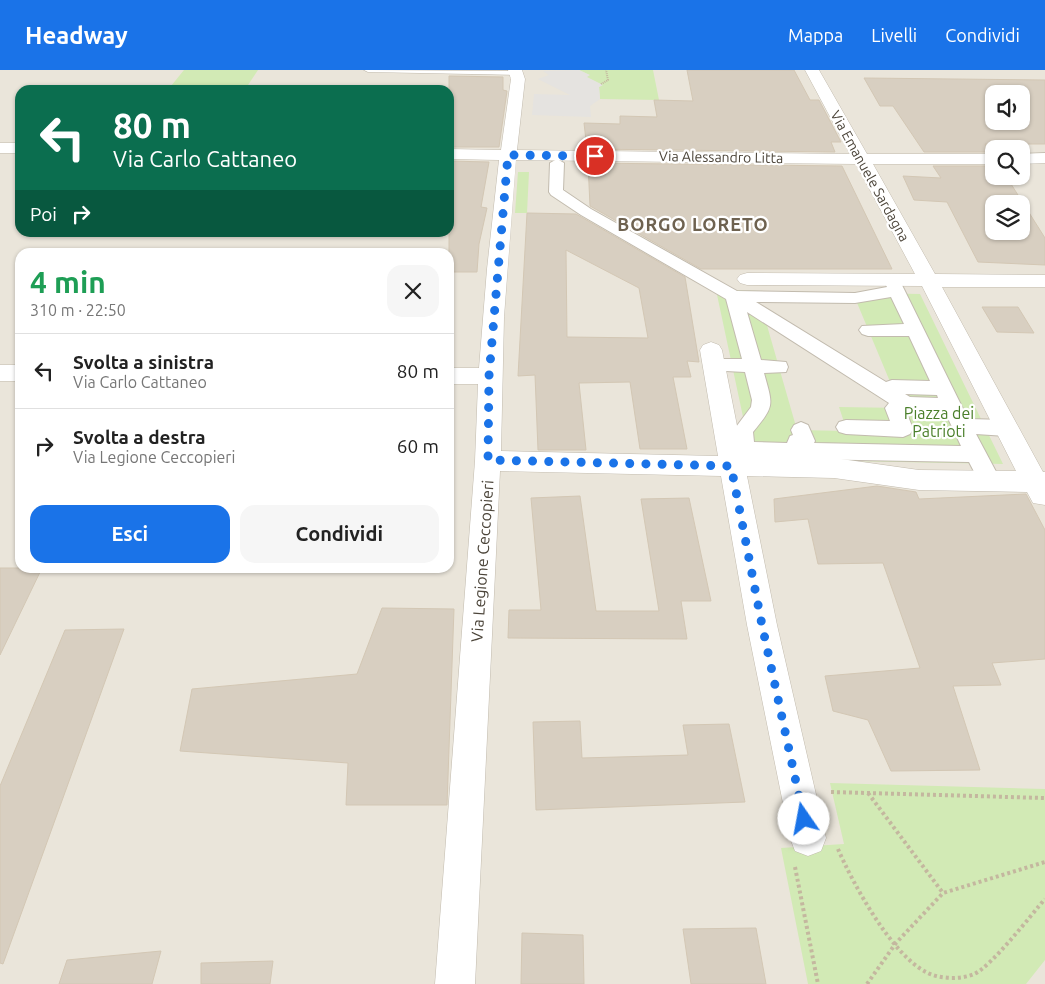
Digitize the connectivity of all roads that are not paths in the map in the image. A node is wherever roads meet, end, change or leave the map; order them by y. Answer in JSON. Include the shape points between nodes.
{"nodes":[{"id":1,"x":368,"y":70,"type":"edge"},
{"id":2,"x":812,"y":70,"type":"edge"},
{"id":3,"x":512,"y":72,"type":"edge"},
{"id":4,"x":0,"y":148,"type":"edge"},
{"id":5,"x":15,"y":148,"type":"edge"},
{"id":6,"x":454,"y":154,"type":"edge"},
{"id":7,"x":508,"y":155,"type":"junction"},
{"id":8,"x":1030,"y":158,"type":"edge"},
{"id":9,"x":1045,"y":158,"type":"edge"},
{"id":10,"x":860,"y":159,"type":"junction"},
{"id":11,"x":985,"y":159,"type":"edge"},
{"id":12,"x":557,"y":163,"type":"dead end"},
{"id":13,"x":704,"y":278,"type":"junction"},
{"id":14,"x":747,"y":279,"type":"joint"},
{"id":15,"x":929,"y":281,"type":"junction"},
{"id":16,"x":1045,"y":281,"type":"edge"},
{"id":17,"x":894,"y":286,"type":"junction"},
{"id":18,"x":734,"y":296,"type":"junction"},
{"id":19,"x":868,"y":330,"type":"dead end"},
{"id":20,"x":915,"y":330,"type":"junction"},
{"id":21,"x":712,"y":358,"type":"joint"},
{"id":22,"x":754,"y":367,"type":"junction"},
{"id":23,"x":779,"y":367,"type":"dead end"},
{"id":24,"x":0,"y":373,"type":"edge"},
{"id":25,"x":15,"y":374,"type":"edge"},
{"id":26,"x":454,"y":376,"type":"edge"},
{"id":27,"x":489,"y":376,"type":"junction"},
{"id":28,"x":892,"y":387,"type":"dead end"},
{"id":29,"x":947,"y":396,"type":"junction"},
{"id":30,"x":894,"y":408,"type":"dead end"},
{"id":31,"x":961,"y":426,"type":"junction"},
{"id":32,"x":846,"y":427,"type":"dead end"},
{"id":33,"x":1006,"y":428,"type":"junction"},
{"id":34,"x":801,"y":430,"type":"dead end"},
{"id":35,"x":799,"y":451,"type":"junction"},
{"id":36,"x":975,"y":454,"type":"junction"},
{"id":37,"x":488,"y":460,"type":"junction"},
{"id":38,"x":731,"y":466,"type":"junction"},
{"id":39,"x":990,"y":481,"type":"junction"},
{"id":40,"x":1042,"y":488,"type":"edge"},
{"id":41,"x":821,"y":839,"type":"road end"},
{"id":42,"x":455,"y":984,"type":"edge"}],
"edges":[{"from":1,"to":3,"type":"lane"},
{"from":2,"to":10,"type":"street","name":"Via Emanuele Sardagna"},
{"from":3,"to":7,"type":"street","name":"Via Legione Ceccopieri"},
{"from":4,"to":5,"type":"street"},
{"from":6,"to":7,"type":"street","name":"Via Alessandro Litta"},
{"from":7,"to":10,"type":"street","name":"Via Alessandro Litta"},
{"from":7,"to":27,"type":"street","name":"Via Legione Ceccopieri"},
{"from":8,"to":9,"type":"street"},
{"from":10,"to":11,"type":"street","name":"Via Alessandro Litta"},
{"from":10,"to":15,"type":"street","name":"Via Emanuele Sardagna"},
{"from":12,"to":13,"type":"street","via":[[556,192]]},
{"from":13,"to":14,"type":"street"},
{"from":13,"to":18,"type":"street"},
{"from":14,"to":17,"type":"street"},
{"from":15,"to":16,"type":"street"},
{"from":15,"to":17,"type":"street"},
{"from":15,"to":33,"type":"street"},
{"from":17,"to":18,"type":"street","via":[[855,298]]},
{"from":17,"to":20,"type":"street"},
{"from":18,"to":22,"type":"street"},
{"from":18,"to":29,"type":"street","via":[[906,404]]},
{"from":19,"to":20,"type":"street"},
{"from":20,"to":29,"type":"street"},
{"from":21,"to":22,"type":"street"},
{"from":21,"to":38,"type":"street"},
{"from":22,"to":23,"type":"street"},
{"from":22,"to":35,"type":"street","via":[[762,400],[761,410],[743,431],[746,450]]},
{"from":24,"to":25,"type":"street"},
{"from":26,"to":27,"type":"street"},
{"from":27,"to":37,"type":"street","name":"Via Legione Ceccopieri"},
{"from":28,"to":29,"type":"street"},
{"from":29,"to":31,"type":"street"},
{"from":30,"to":32,"type":"street","via":[[903,429]]},
{"from":31,"to":33,"type":"street"},
{"from":31,"to":36,"type":"street"},
{"from":33,"to":40,"type":"street"},
{"from":34,"to":35,"type":"street","via":[[804,441],[797,441]]},
{"from":35,"to":36,"type":"street"},
{"from":36,"to":39,"type":"street"},
{"from":37,"to":38,"type":"street"},
{"from":37,"to":42,"type":"street","name":"Via Legione Ceccopieri"},
{"from":38,"to":39,"type":"street","via":[[834,468],[919,480]]},
{"from":38,"to":41,"type":"street","via":[[762,625]]},
{"from":39,"to":40,"type":"street"}]}
